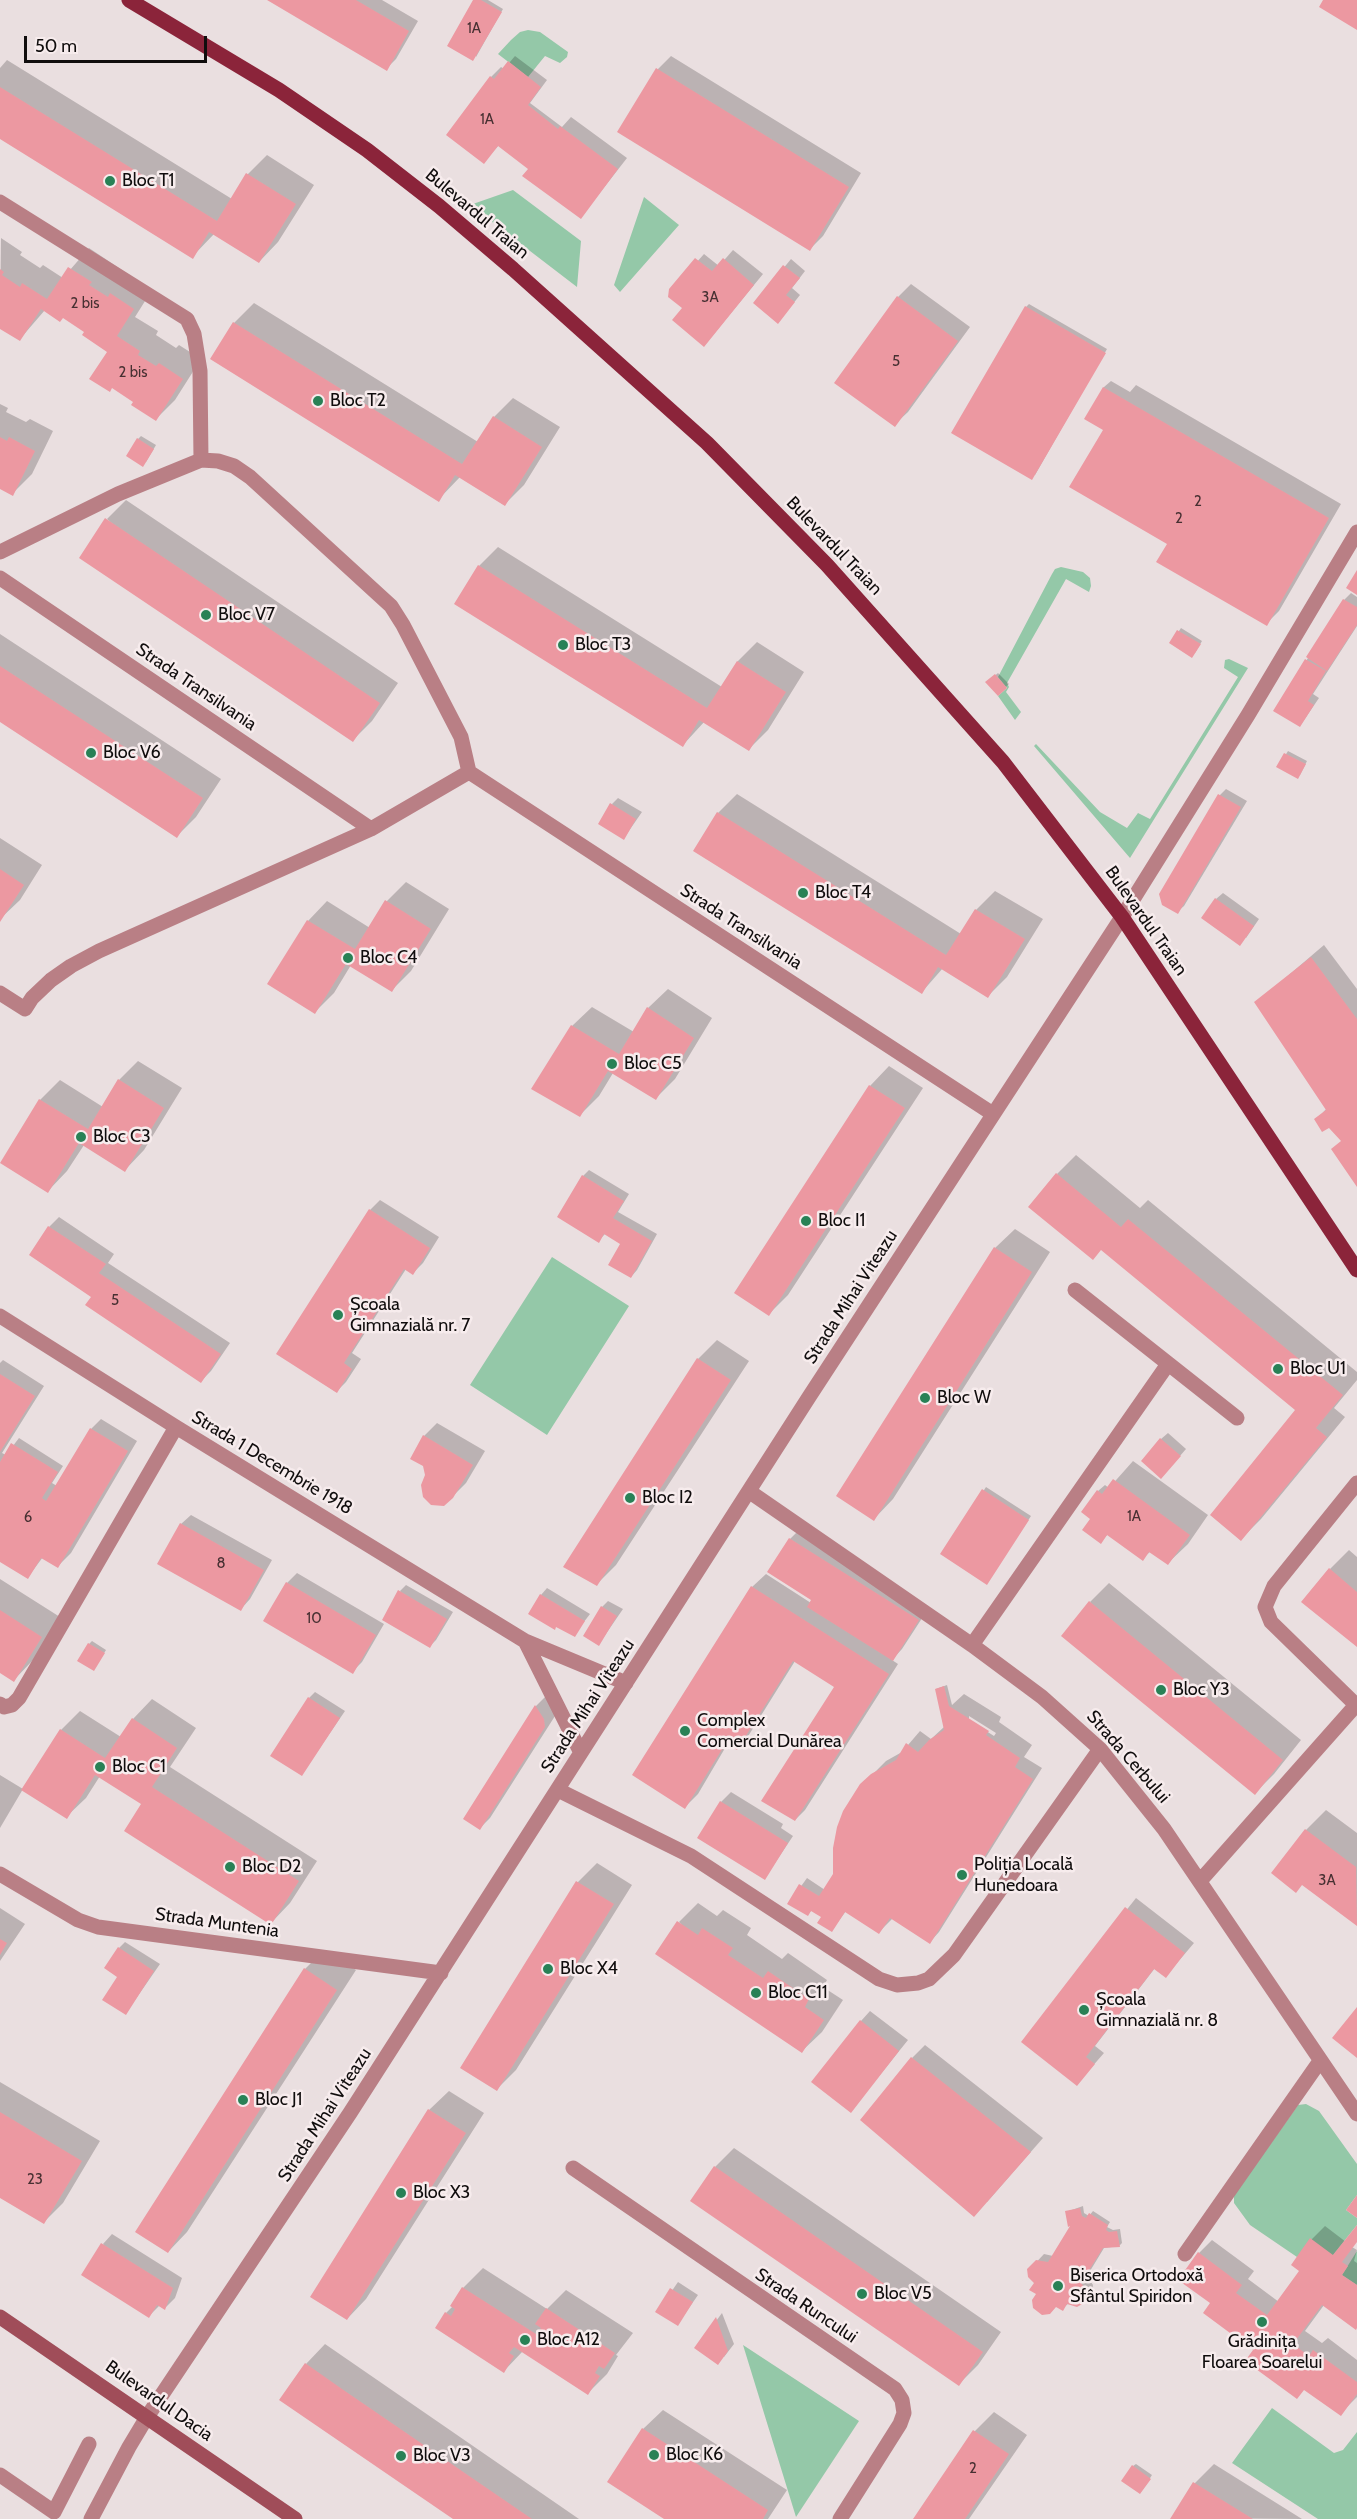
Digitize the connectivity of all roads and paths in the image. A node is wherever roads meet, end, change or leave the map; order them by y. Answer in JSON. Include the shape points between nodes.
{"nodes":[{"id":1,"x":129,"y":0,"type":"edge"},
{"id":2,"x":0,"y":202,"type":"edge"},
{"id":3,"x":201,"y":460,"type":"junction"},
{"id":4,"x":1357,"y":532,"type":"edge"},
{"id":5,"x":0,"y":552,"type":"edge"},
{"id":6,"x":0,"y":578,"type":"edge"},
{"id":7,"x":469,"y":772,"type":"junction"},
{"id":8,"x":371,"y":830,"type":"junction"},
{"id":9,"x":1122,"y":917,"type":"junction"},
{"id":10,"x":0,"y":993,"type":"edge"},
{"id":11,"x":993,"y":1114,"type":"junction"},
{"id":12,"x":1357,"y":1270,"type":"edge"},
{"id":13,"x":1075,"y":1290,"type":"dead end"},
{"id":14,"x":0,"y":1316,"type":"edge"},
{"id":15,"x":1168,"y":1364,"type":"junction"},
{"id":16,"x":1237,"y":1418,"type":"dead end"},
{"id":17,"x":176,"y":1427,"type":"junction"},
{"id":18,"x":1357,"y":1483,"type":"edge"},
{"id":19,"x":750,"y":1492,"type":"junction"},
{"id":20,"x":525,"y":1641,"type":"junction"},
{"id":21,"x":972,"y":1645,"type":"junction"},
{"id":22,"x":626,"y":1683,"type":"junction"},
{"id":23,"x":0,"y":1704,"type":"edge"},
{"id":24,"x":1357,"y":1705,"type":"edge"},
{"id":25,"x":1100,"y":1749,"type":"junction"},
{"id":26,"x":581,"y":1753,"type":"junction"},
{"id":27,"x":558,"y":1790,"type":"junction"},
{"id":28,"x":0,"y":1874,"type":"edge"},
{"id":29,"x":1200,"y":1881,"type":"junction"},
{"id":30,"x":441,"y":1973,"type":"junction"},
{"id":31,"x":1320,"y":2061,"type":"junction"},
{"id":32,"x":1357,"y":2114,"type":"edge"},
{"id":33,"x":573,"y":2168,"type":"dead end"},
{"id":34,"x":1185,"y":2254,"type":"dead end"},
{"id":35,"x":0,"y":2317,"type":"edge"},
{"id":36,"x":147,"y":2417,"type":"junction"},
{"id":37,"x":89,"y":2444,"type":"dead end"},
{"id":38,"x":0,"y":2475,"type":"edge"},
{"id":39,"x":91,"y":2519,"type":"edge"},
{"id":40,"x":295,"y":2519,"type":"edge"},
{"id":41,"x":840,"y":2519,"type":"edge"}],
"edges":[{"from":1,"to":9,"type":"main road","name":"Bulevardul Traian","via":[[279,90],[367,150],[513,268],[707,443],[847,586],[980,735]]},
{"from":2,"to":3,"type":"street","via":[[187,319],[194,334],[200,371]]},
{"from":3,"to":5,"type":"street","via":[[118,494]]},
{"from":3,"to":7,"type":"street","via":[[234,466],[250,477],[391,606],[461,738]]},
{"from":4,"to":9,"type":"street","name":"Strada Mihai Viteazu"},
{"from":6,"to":8,"type":"street","name":"Strada Transilvania"},
{"from":7,"to":8,"type":"street"},
{"from":7,"to":11,"type":"street","name":"Strada Transilvania"},
{"from":8,"to":10,"type":"street","via":[[99,951],[51,980],[25,1009]]},
{"from":9,"to":11,"type":"street","name":"Strada Mihai Viteazu"},
{"from":9,"to":12,"type":"main road","name":"Bulevardul Traian"},
{"from":11,"to":19,"type":"street","name":"Strada Mihai Viteazu"},
{"from":13,"to":15,"type":"street"},
{"from":14,"to":17,"type":"street","name":"Strada 1 Decembrie 1918"},
{"from":15,"to":16,"type":"street"},
{"from":15,"to":21,"type":"street"},
{"from":17,"to":20,"type":"street","name":"Strada 1 Decembrie 1918"},
{"from":17,"to":23,"type":"street","via":[[19,1698],[12,1705]]},
{"from":18,"to":24,"type":"street","via":[[1274,1586],[1265,1607],[1271,1622]]},
{"from":19,"to":21,"type":"street","name":"Strada Cerbului"},
{"from":19,"to":22,"type":"street","name":"Strada Mihai Viteazu"},
{"from":20,"to":22,"type":"street","name":"Strada 1 Decembrie 1918"},
{"from":20,"to":26,"type":"street"},
{"from":21,"to":25,"type":"street","name":"Strada Cerbului","via":[[1042,1697]]},
{"from":22,"to":26,"type":"street","name":"Strada Mihai Viteazu"},
{"from":24,"to":29,"type":"street"},
{"from":25,"to":27,"type":"street","via":[[954,1955],[929,1978],[897,1985],[879,1979],[691,1856]]},
{"from":25,"to":29,"type":"street","name":"Strada Cerbului"},
{"from":26,"to":27,"type":"street","name":"Strada Mihai Viteazu"},
{"from":27,"to":30,"type":"street","name":"Strada Mihai Viteazu"},
{"from":28,"to":30,"type":"street","name":"Strada Muntenia","via":[[78,1920],[98,1927]]},
{"from":29,"to":31,"type":"street","name":"Strada Cerbului"},
{"from":30,"to":36,"type":"street","name":"Strada Mihai Viteazu"},
{"from":31,"to":32,"type":"street","name":"Strada Cerbului"},
{"from":31,"to":34,"type":"street"},
{"from":33,"to":41,"type":"street","name":"Strada Runcului","via":[[896,2389],[904,2413],[900,2424]]},
{"from":35,"to":36,"type":"main road","name":"Bulevardul Dacia"},
{"from":36,"to":39,"type":"street","name":"Strada Mihai Viteazu"},
{"from":36,"to":40,"type":"main road","name":"Bulevardul Dacia"},
{"from":37,"to":38,"type":"street","via":[[54,2511]]}]}
